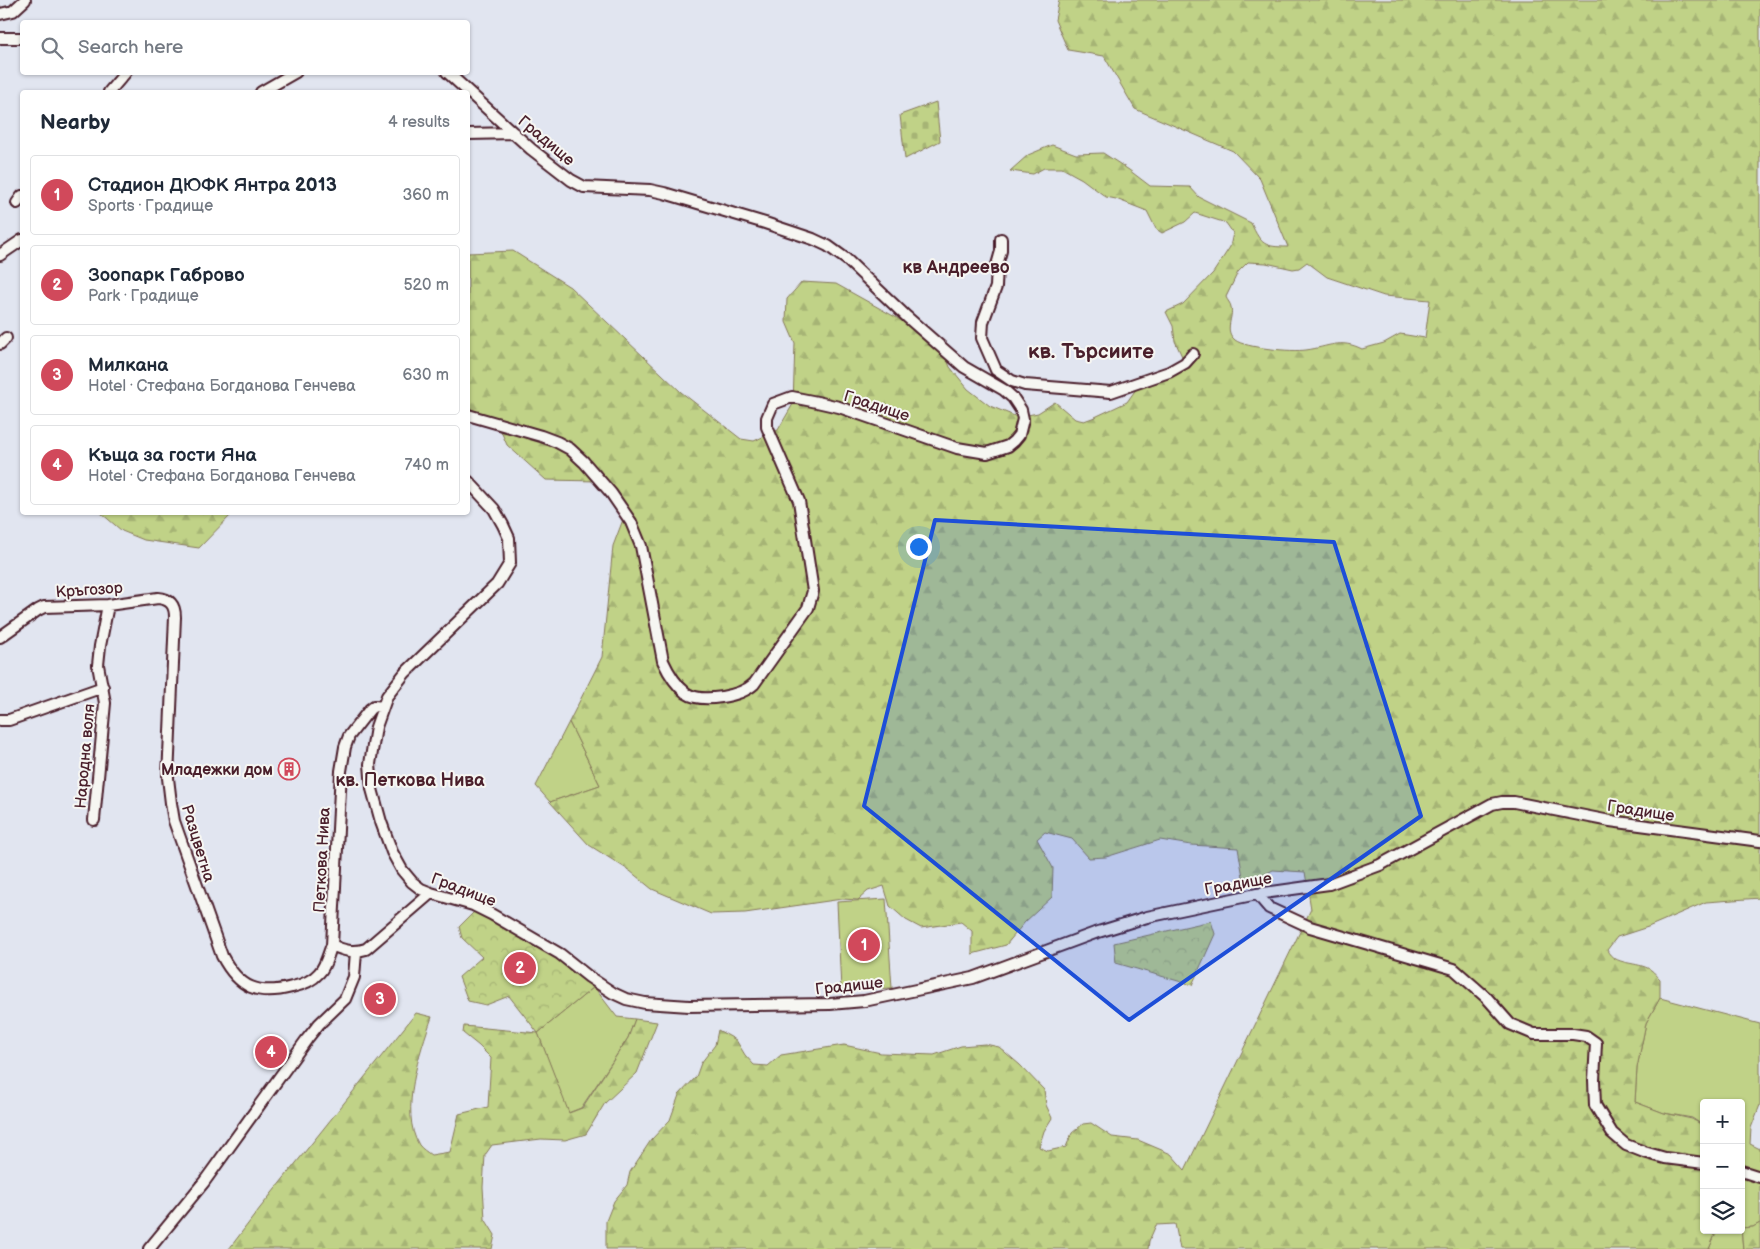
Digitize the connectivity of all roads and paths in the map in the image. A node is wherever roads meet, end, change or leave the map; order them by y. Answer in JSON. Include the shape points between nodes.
{"nodes":[{"id":1,"x":26,"y":0,"type":"edge"},
{"id":2,"x":0,"y":14,"type":"edge"},
{"id":3,"x":20,"y":38,"type":"edge"},
{"id":4,"x":3,"y":39,"type":"edge"},
{"id":5,"x":0,"y":49,"type":"edge"},
{"id":6,"x":123,"y":75,"type":"edge"},
{"id":7,"x":291,"y":75,"type":"edge"},
{"id":8,"x":450,"y":75,"type":"edge"},
{"id":9,"x":111,"y":90,"type":"edge"},
{"id":10,"x":264,"y":90,"type":"edge"},
{"id":11,"x":467,"y":90,"type":"edge"},
{"id":12,"x":470,"y":93,"type":"edge"},
{"id":13,"x":514,"y":132,"type":"junction"},
{"id":14,"x":470,"y":134,"type":"edge"},
{"id":15,"x":1001,"y":239,"type":"dead end"},
{"id":16,"x":20,"y":241,"type":"edge"},
{"id":17,"x":0,"y":255,"type":"edge"},
{"id":18,"x":1193,"y":354,"type":"dead end"},
{"id":19,"x":996,"y":370,"type":"junction"},
{"id":20,"x":989,"y":381,"type":"junction"},
{"id":21,"x":470,"y":416,"type":"edge"},
{"id":22,"x":470,"y":483,"type":"edge"},
{"id":23,"x":158,"y":598,"type":"joint"},
{"id":24,"x":108,"y":605,"type":"junction"},
{"id":25,"x":0,"y":637,"type":"edge"},
{"id":26,"x":103,"y":687,"type":"junction"},
{"id":27,"x":382,"y":707,"type":"junction"},
{"id":28,"x":0,"y":720,"type":"edge"},
{"id":29,"x":94,"y":820,"type":"dead end"},
{"id":30,"x":1760,"y":842,"type":"edge"},
{"id":31,"x":431,"y":893,"type":"junction"},
{"id":32,"x":1256,"y":894,"type":"junction"},
{"id":33,"x":332,"y":945,"type":"junction"},
{"id":34,"x":356,"y":952,"type":"junction"},
{"id":35,"x":1700,"y":1162,"type":"edge"},
{"id":36,"x":1745,"y":1172,"type":"edge"},
{"id":37,"x":1760,"y":1177,"type":"edge"},
{"id":38,"x":149,"y":1249,"type":"edge"}],
"edges":[{"from":1,"to":2,"type":"street","via":[[13,11]]},
{"from":3,"to":4,"type":"street"},
{"from":4,"to":5,"type":"street"},
{"from":6,"to":9,"type":"street"},
{"from":7,"to":10,"type":"street"},
{"from":8,"to":11,"type":"street","name":"Градище"},
{"from":12,"to":13,"type":"street","name":"Градище"},
{"from":13,"to":14,"type":"street"},
{"from":13,"to":20,"type":"street","name":"Градище","via":[[559,172],[584,186],[664,193],[828,246],[964,367]]},
{"from":15,"to":19,"type":"street","via":[[996,287],[983,322],[982,338]]},
{"from":16,"to":17,"type":"street"},
{"from":18,"to":19,"type":"street","via":[[1169,372],[1111,392],[1025,385]]},
{"from":19,"to":20,"type":"street"},
{"from":20,"to":21,"type":"street","name":"Градище","via":[[1014,398],[1023,419],[1014,441],[987,453],[957,448],[818,402],[792,397],[773,404],[767,427],[799,501],[812,600],[747,691],[732,696],[703,698],[686,693],[667,670],[641,546],[631,522],[611,493],[570,449],[541,436]]},
{"from":22,"to":27,"type":"street","name":"Градище","via":[[494,509],[503,525],[509,538],[510,564],[497,584],[405,673]]},
{"from":23,"to":24,"type":"street","name":"Кръгозор"},
{"from":23,"to":33,"type":"street","name":"Разцветна","via":[[170,602],[175,613],[168,778],[174,821],[228,968],[245,984],[259,991],[274,992],[307,983],[319,974]]},
{"from":24,"to":25,"type":"street","name":"Кръгозор","via":[[44,607]]},
{"from":24,"to":26,"type":"street","name":"Народна воля","via":[[98,665]]},
{"from":26,"to":28,"type":"street","via":[[9,720]]},
{"from":26,"to":29,"type":"street","name":"Народна воля","via":[[104,716]]},
{"from":27,"to":31,"type":"street","name":"Градище","via":[[371,747],[372,789],[392,852],[402,870],[420,889]]},
{"from":27,"to":33,"type":"street","name":"Петкова Нива","via":[[370,709],[344,747]]},
{"from":30,"to":32,"type":"street","name":"Градище","via":[[1502,802],[1492,804],[1380,865],[1329,884]]},
{"from":31,"to":32,"type":"street","name":"Градище","via":[[473,905],[491,914],[560,954],[589,977],[626,999],[689,1006],[864,1001],[973,978],[1147,917]]},
{"from":31,"to":34,"type":"street","via":[[366,949]]},
{"from":32,"to":35,"type":"street","via":[[1269,908],[1310,927],[1454,969],[1510,1024],[1534,1034],[1586,1036],[1596,1043],[1595,1105],[1612,1133],[1626,1145],[1644,1152]]},
{"from":33,"to":34,"type":"street"},
{"from":34,"to":38,"type":"street","via":[[354,977],[345,999],[307,1039],[204,1182]]},
{"from":36,"to":37,"type":"street"}]}
